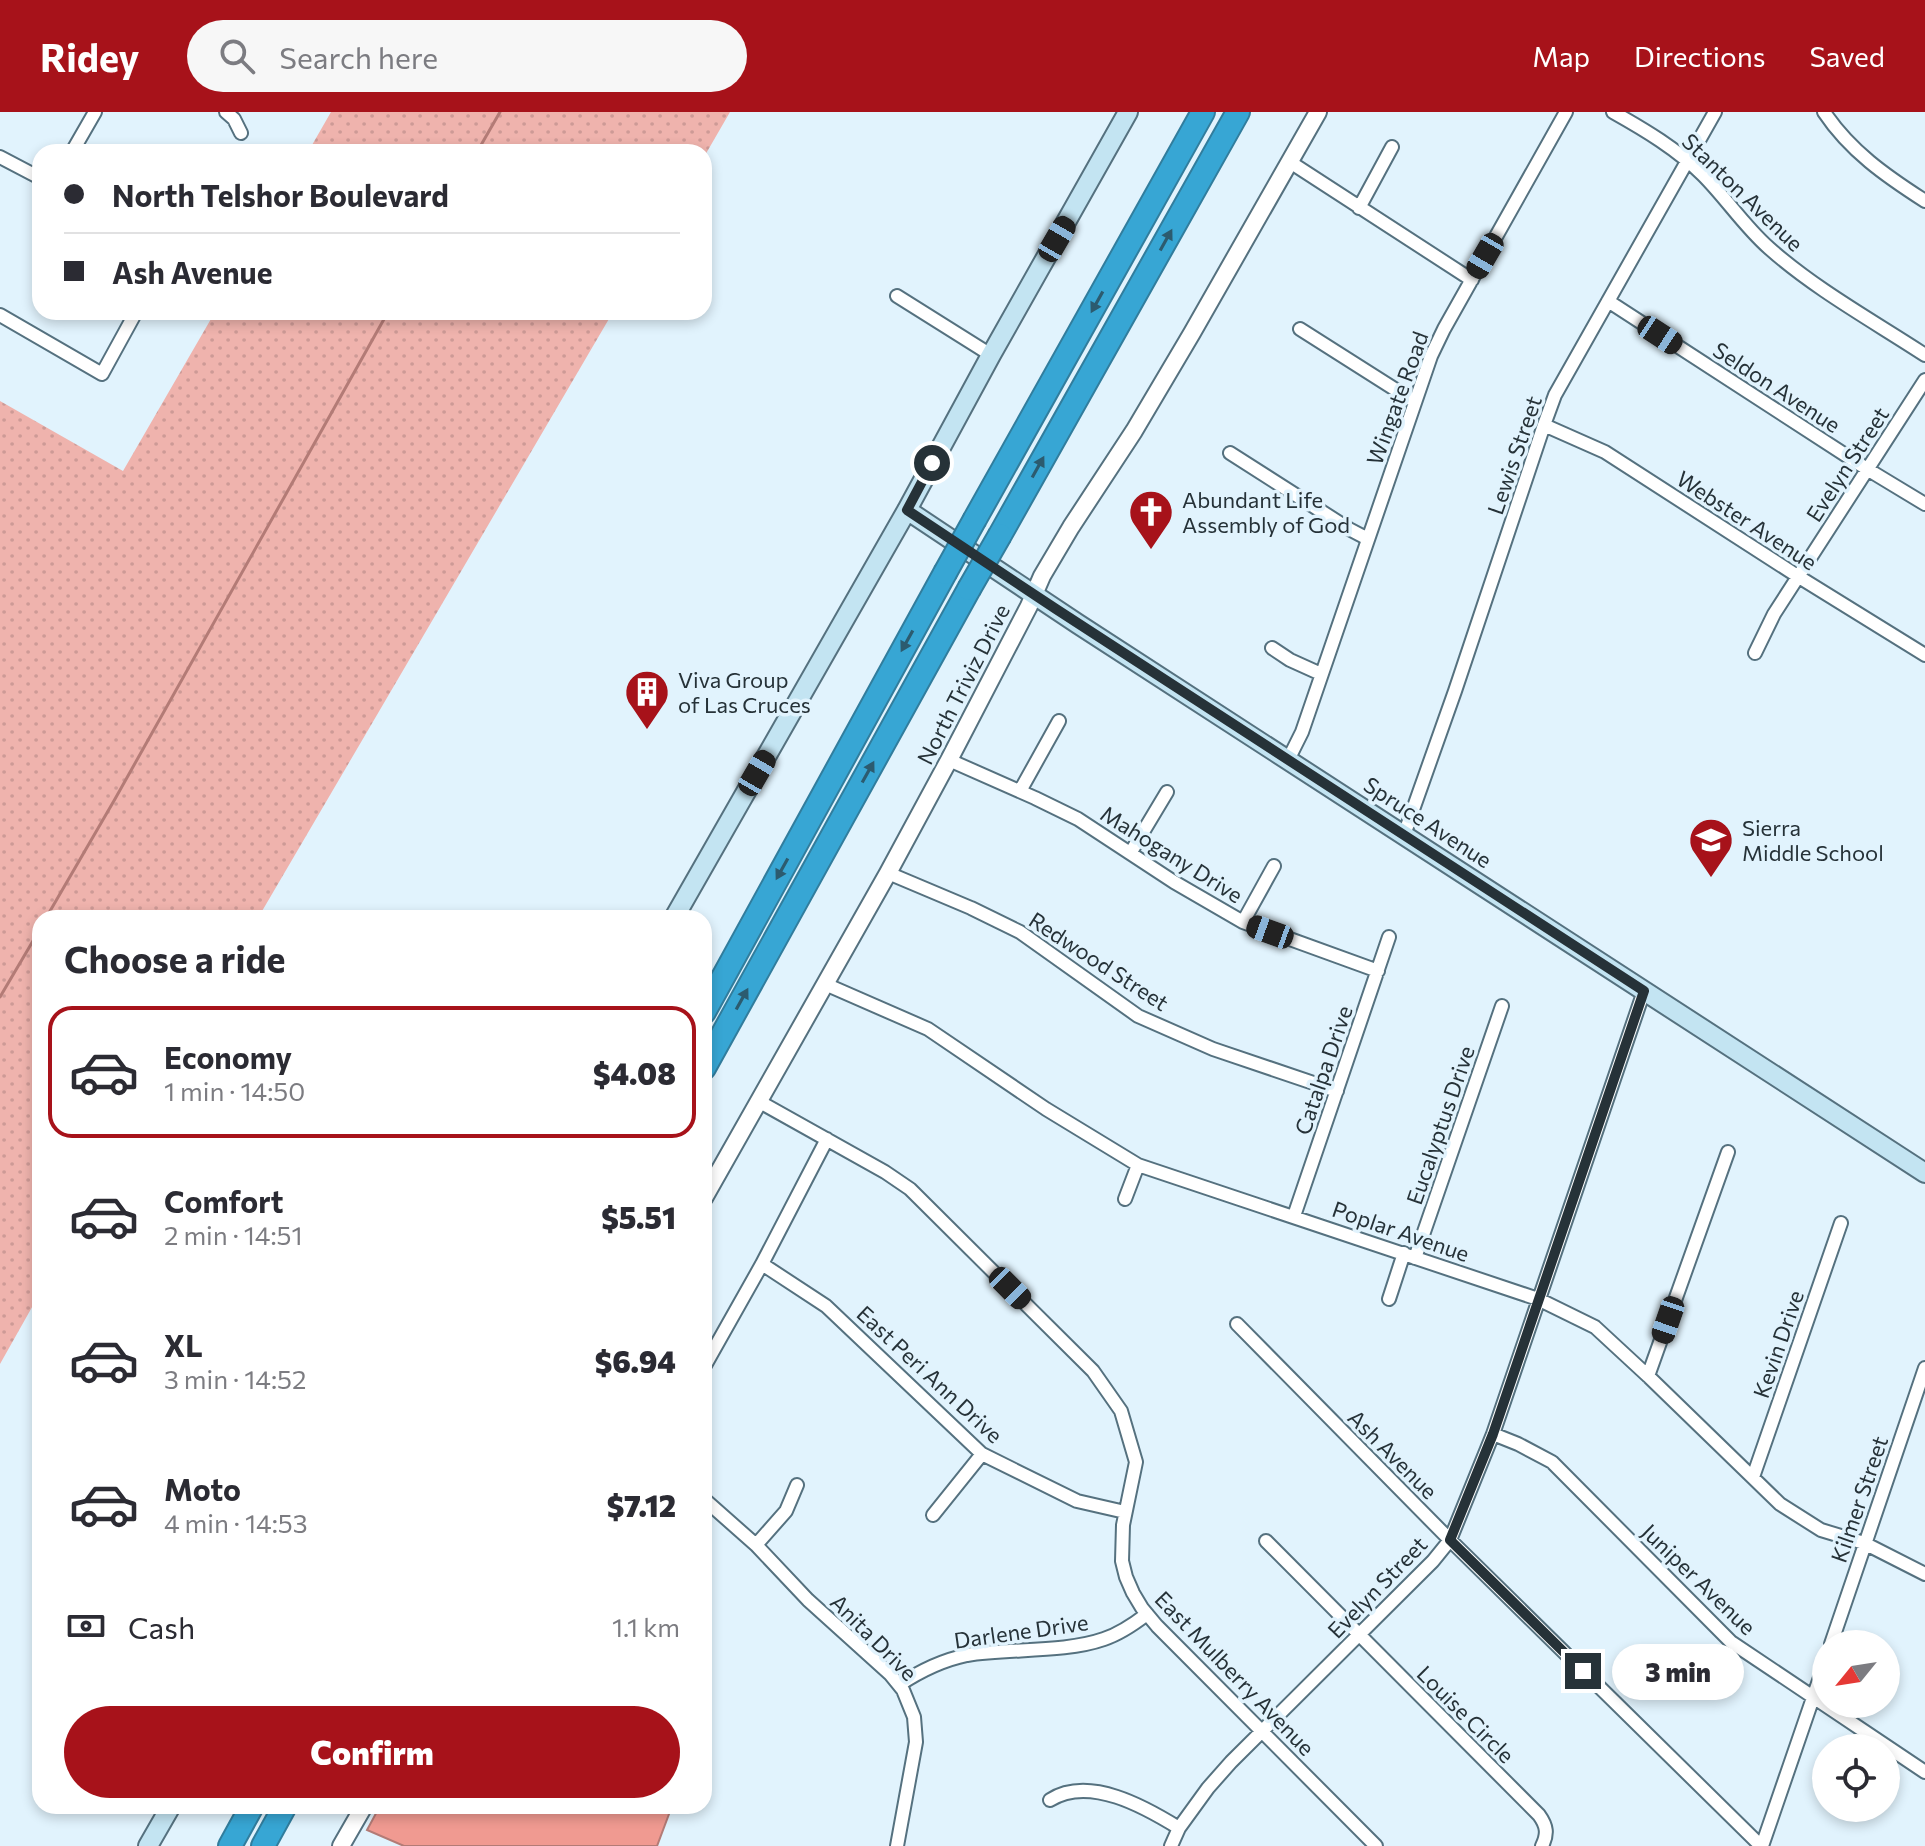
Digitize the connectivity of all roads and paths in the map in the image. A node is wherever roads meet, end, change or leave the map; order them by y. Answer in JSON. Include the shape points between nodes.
{"nodes":[{"id":1,"x":95,"y":112,"type":"edge"},
{"id":2,"x":226,"y":112,"type":"edge"},
{"id":3,"x":1128,"y":112,"type":"edge"},
{"id":4,"x":1203,"y":112,"type":"edge"},
{"id":5,"x":1238,"y":112,"type":"edge"},
{"id":6,"x":1318,"y":112,"type":"edge"},
{"id":7,"x":1566,"y":112,"type":"edge"},
{"id":8,"x":1613,"y":112,"type":"edge"},
{"id":9,"x":1715,"y":112,"type":"edge"},
{"id":10,"x":1824,"y":112,"type":"edge"},
{"id":11,"x":241,"y":133,"type":"dead end"},
{"id":12,"x":77,"y":144,"type":"edge"},
{"id":13,"x":1392,"y":147,"type":"dead end"},
{"id":14,"x":0,"y":157,"type":"edge"},
{"id":15,"x":1688,"y":161,"type":"junction"},
{"id":16,"x":1290,"y":162,"type":"junction"},
{"id":17,"x":32,"y":174,"type":"edge"},
{"id":18,"x":1923,"y":196,"type":"edge"},
{"id":19,"x":1359,"y":208,"type":"junction"},
{"id":20,"x":1472,"y":280,"type":"junction"},
{"id":21,"x":897,"y":296,"type":"dead end"},
{"id":22,"x":1608,"y":301,"type":"junction"},
{"id":23,"x":0,"y":315,"type":"edge"},
{"id":24,"x":132,"y":320,"type":"edge"},
{"id":25,"x":1300,"y":329,"type":"dead end"},
{"id":26,"x":991,"y":355,"type":"junction"},
{"id":27,"x":1925,"y":355,"type":"edge"},
{"id":28,"x":1925,"y":380,"type":"edge"},
{"id":29,"x":1415,"y":402,"type":"junction"},
{"id":30,"x":1544,"y":425,"type":"junction"},
{"id":31,"x":1230,"y":453,"type":"dead end"},
{"id":32,"x":1867,"y":469,"type":"junction"},
{"id":33,"x":1925,"y":504,"type":"edge"},
{"id":34,"x":907,"y":510,"type":"junction"},
{"id":35,"x":1368,"y":539,"type":"junction"},
{"id":36,"x":1799,"y":577,"type":"junction"},
{"id":37,"x":1034,"y":595,"type":"junction"},
{"id":38,"x":1272,"y":648,"type":"dead end"},
{"id":39,"x":1755,"y":653,"type":"dead end"},
{"id":40,"x":1925,"y":655,"type":"edge"},
{"id":41,"x":1321,"y":674,"type":"junction"},
{"id":42,"x":1059,"y":721,"type":"dead end"},
{"id":43,"x":949,"y":760,"type":"junction"},
{"id":44,"x":1288,"y":760,"type":"junction"},
{"id":45,"x":1020,"y":791,"type":"junction"},
{"id":46,"x":1167,"y":792,"type":"dead end"},
{"id":47,"x":1404,"y":835,"type":"junction"},
{"id":48,"x":1131,"y":852,"type":"junction"},
{"id":49,"x":1274,"y":866,"type":"dead end"},
{"id":50,"x":888,"y":873,"type":"junction"},
{"id":51,"x":679,"y":910,"type":"edge"},
{"id":52,"x":1243,"y":922,"type":"junction"},
{"id":53,"x":1389,"y":937,"type":"dead end"},
{"id":54,"x":1378,"y":971,"type":"junction"},
{"id":55,"x":825,"y":984,"type":"junction"},
{"id":56,"x":1644,"y":991,"type":"junction"},
{"id":57,"x":712,"y":997,"type":"edge"},
{"id":58,"x":1502,"y":1006,"type":"dead end"},
{"id":59,"x":712,"y":1054,"type":"edge"},
{"id":60,"x":1337,"y":1091,"type":"junction"},
{"id":61,"x":758,"y":1101,"type":"junction"},
{"id":62,"x":827,"y":1139,"type":"junction"},
{"id":63,"x":1728,"y":1152,"type":"dead end"},
{"id":64,"x":1138,"y":1165,"type":"junction"},
{"id":65,"x":1925,"y":1173,"type":"edge"},
{"id":66,"x":712,"y":1184,"type":"edge"},
{"id":67,"x":1125,"y":1199,"type":"dead end"},
{"id":68,"x":1294,"y":1216,"type":"junction"},
{"id":69,"x":1841,"y":1223,"type":"dead end"},
{"id":70,"x":1410,"y":1255,"type":"junction"},
{"id":71,"x":762,"y":1264,"type":"junction"},
{"id":72,"x":1389,"y":1299,"type":"dead end"},
{"id":73,"x":1538,"y":1299,"type":"junction"},
{"id":74,"x":1237,"y":1324,"type":"dead end"},
{"id":75,"x":712,"y":1353,"type":"edge"},
{"id":76,"x":1925,"y":1368,"type":"edge"},
{"id":77,"x":1648,"y":1376,"type":"junction"},
{"id":78,"x":1493,"y":1434,"type":"junction"},
{"id":79,"x":982,"y":1454,"type":"junction"},
{"id":80,"x":1753,"y":1477,"type":"junction"},
{"id":81,"x":797,"y":1485,"type":"dead end"},
{"id":82,"x":712,"y":1506,"type":"edge"},
{"id":83,"x":1125,"y":1512,"type":"junction"},
{"id":84,"x":933,"y":1515,"type":"dead end"},
{"id":85,"x":1450,"y":1540,"type":"junction"},
{"id":86,"x":1266,"y":1541,"type":"dead end"},
{"id":87,"x":1864,"y":1543,"type":"junction"},
{"id":88,"x":756,"y":1545,"type":"junction"},
{"id":89,"x":1925,"y":1574,"type":"edge"},
{"id":90,"x":1147,"y":1614,"type":"junction"},
{"id":91,"x":1836,"y":1630,"type":"edge"},
{"id":92,"x":1359,"y":1635,"type":"junction"},
{"id":93,"x":899,"y":1685,"type":"junction"},
{"id":94,"x":1812,"y":1698,"type":"edge"},
{"id":95,"x":1812,"y":1705,"type":"edge"},
{"id":96,"x":1843,"y":1718,"type":"edge"},
{"id":97,"x":1261,"y":1732,"type":"junction"},
{"id":98,"x":1925,"y":1772,"type":"edge"},
{"id":99,"x":1050,"y":1800,"type":"dead end"},
{"id":100,"x":166,"y":1814,"type":"edge"},
{"id":101,"x":248,"y":1814,"type":"edge"},
{"id":102,"x":281,"y":1814,"type":"edge"},
{"id":103,"x":359,"y":1814,"type":"edge"},
{"id":104,"x":1179,"y":1828,"type":"junction"},
{"id":105,"x":148,"y":1846,"type":"edge"},
{"id":106,"x":230,"y":1846,"type":"edge"},
{"id":107,"x":263,"y":1846,"type":"edge"},
{"id":108,"x":341,"y":1846,"type":"edge"},
{"id":109,"x":897,"y":1846,"type":"edge"},
{"id":110,"x":1171,"y":1846,"type":"edge"},
{"id":111,"x":1376,"y":1846,"type":"edge"},
{"id":112,"x":1542,"y":1846,"type":"edge"},
{"id":113,"x":1762,"y":1846,"type":"edge"}],
"edges":[{"from":1,"to":12,"type":"street"},
{"from":2,"to":11,"type":"street"},
{"from":3,"to":26,"type":"main road"},
{"from":4,"to":57,"type":"highway","one_way":true,"bridge":true},
{"from":59,"to":5,"type":"highway","one_way":true,"bridge":true},
{"from":6,"to":16,"type":"street","name":"North Triviz Drive"},
{"from":7,"to":20,"type":"street","name":"Wingate Road"},
{"from":8,"to":15,"type":"street","name":"Stanton Avenue"},
{"from":9,"to":15,"type":"street","name":"Lewis Street"},
{"from":10,"to":18,"type":"street","via":[[1863,157]]},
{"from":13,"to":19,"type":"street"},
{"from":14,"to":17,"type":"street"},
{"from":15,"to":22,"type":"street","name":"Lewis Street"},
{"from":15,"to":27,"type":"street","name":"Stanton Avenue","via":[[1777,255]]},
{"from":16,"to":19,"type":"street"},
{"from":16,"to":37,"type":"street","name":"North Triviz Drive"},
{"from":19,"to":20,"type":"street"},
{"from":20,"to":29,"type":"street","name":"Wingate Road","via":[[1438,341]]},
{"from":21,"to":26,"type":"street"},
{"from":22,"to":30,"type":"street","name":"Lewis Street","via":[[1560,385]]},
{"from":22,"to":32,"type":"street","name":"Seldon Avenue"},
{"from":23,"to":24,"type":"street","via":[[102,374]]},
{"from":25,"to":29,"type":"street"},
{"from":26,"to":34,"type":"main road"},
{"from":28,"to":32,"type":"street","name":"Evelyn Street"},
{"from":29,"to":35,"type":"street","name":"Wingate Road"},
{"from":30,"to":36,"type":"street","name":"Webster Avenue","via":[[1605,452]]},
{"from":30,"to":47,"type":"street","name":"Lewis Street"},
{"from":31,"to":35,"type":"street"},
{"from":32,"to":33,"type":"street","name":"Seldon Avenue"},
{"from":32,"to":36,"type":"street","name":"Evelyn Street"},
{"from":34,"to":37,"type":"main road","name":"Spruce Avenue"},
{"from":34,"to":51,"type":"main road"},
{"from":35,"to":41,"type":"street","name":"Wingate Road"},
{"from":36,"to":39,"type":"street","name":"Evelyn Street"},
{"from":36,"to":40,"type":"street","name":"Webster Avenue"},
{"from":37,"to":43,"type":"street","name":"North Triviz Drive"},
{"from":37,"to":44,"type":"main road","name":"Spruce Avenue"},
{"from":38,"to":41,"type":"street"},
{"from":41,"to":44,"type":"street","name":"Wingate Road"},
{"from":42,"to":45,"type":"street"},
{"from":43,"to":45,"type":"street","name":"Mahogany Drive"},
{"from":43,"to":50,"type":"street","name":"North Triviz Drive"},
{"from":44,"to":47,"type":"main road","name":"Spruce Avenue"},
{"from":45,"to":48,"type":"street","name":"Mahogany Drive"},
{"from":46,"to":48,"type":"street"},
{"from":47,"to":56,"type":"main road","name":"Spruce Avenue"},
{"from":48,"to":52,"type":"street","name":"Mahogany Drive"},
{"from":49,"to":52,"type":"street"},
{"from":50,"to":55,"type":"street","name":"North Triviz Drive"},
{"from":50,"to":60,"type":"street","name":"Redwood Street","via":[[1020,932],[1138,1016],[1213,1049]]},
{"from":52,"to":54,"type":"street","name":"Mahogany Drive"},
{"from":53,"to":54,"type":"street","name":"Catalpa Drive"},
{"from":54,"to":60,"type":"street","name":"Catalpa Drive"},
{"from":55,"to":61,"type":"street","name":"North Triviz Drive"},
{"from":55,"to":64,"type":"street","name":"Poplar Avenue","via":[[928,1029]]},
{"from":56,"to":65,"type":"main road","name":"Spruce Avenue"},
{"from":56,"to":73,"type":"street","name":"Evelyn Street"},
{"from":58,"to":70,"type":"street","name":"Eucalyptus Drive"},
{"from":60,"to":68,"type":"street","name":"Catalpa Drive"},
{"from":61,"to":62,"type":"street","name":"East Mulberry Avenue"},
{"from":61,"to":66,"type":"street","name":"North Triviz Drive"},
{"from":62,"to":71,"type":"street"},
{"from":62,"to":83,"type":"street","name":"East Mulberry Avenue","via":[[917,1195],[1093,1371],[1121,1411],[1136,1462]]},
{"from":63,"to":77,"type":"street"},
{"from":64,"to":67,"type":"street"},
{"from":64,"to":68,"type":"street","name":"Poplar Avenue"},
{"from":68,"to":70,"type":"street","name":"Poplar Avenue"},
{"from":69,"to":80,"type":"street","name":"Kevin Drive"},
{"from":70,"to":72,"type":"street","name":"Eucalyptus Drive"},
{"from":70,"to":73,"type":"street","name":"Poplar Avenue"},
{"from":71,"to":75,"type":"street"},
{"from":71,"to":79,"type":"street","name":"East Peri Ann Drive","via":[[826,1306]]},
{"from":73,"to":77,"type":"street","name":"Poplar Avenue","via":[[1595,1327]]},
{"from":73,"to":78,"type":"street","name":"Evelyn Street"},
{"from":74,"to":85,"type":"street","name":"Ash Avenue"},
{"from":76,"to":87,"type":"street","name":"Kilmer Street"},
{"from":77,"to":80,"type":"street","name":"Poplar Avenue"},
{"from":78,"to":85,"type":"street","name":"Evelyn Street"},
{"from":78,"to":94,"type":"street","name":"Juniper Avenue","via":[[1552,1462],[1731,1642]]},
{"from":79,"to":83,"type":"street","name":"East Peri Ann Drive","via":[[1077,1501]]},
{"from":79,"to":84,"type":"street"},
{"from":80,"to":87,"type":"street","name":"Poplar Avenue","via":[[1780,1504],[1821,1530]]},
{"from":81,"to":88,"type":"street","via":[[786,1511]]},
{"from":82,"to":88,"type":"street","name":"Anita Drive"},
{"from":83,"to":90,"type":"street","name":"East Mulberry Avenue","via":[[1124,1569]]},
{"from":85,"to":92,"type":"street","name":"Evelyn Street"},
{"from":85,"to":113,"type":"street","name":"Ash Avenue"},
{"from":86,"to":92,"type":"street","name":"Louise Circle"},
{"from":87,"to":89,"type":"street","name":"Poplar Avenue"},
{"from":87,"to":91,"type":"street","name":"Kilmer Street"},
{"from":88,"to":93,"type":"street","name":"Anita Drive"},
{"from":90,"to":93,"type":"street","name":"Darlene Drive","via":[[1105,1639],[968,1655],[938,1663]]},
{"from":90,"to":97,"type":"street","name":"East Mulberry Avenue"},
{"from":92,"to":97,"type":"street","name":"Evelyn Street"},
{"from":92,"to":112,"type":"street","name":"Louise Circle","via":[[1547,1820]]},
{"from":93,"to":109,"type":"street","name":"Anita Drive","via":[[914,1717],[916,1742]]},
{"from":95,"to":113,"type":"street"},
{"from":96,"to":98,"type":"street","name":"Juniper Avenue"},
{"from":97,"to":104,"type":"street","name":"Evelyn Street"},
{"from":97,"to":111,"type":"street","name":"East Mulberry Avenue"},
{"from":99,"to":104,"type":"street","via":[[1074,1791],[1103,1794],[1147,1809]]},
{"from":100,"to":105,"type":"main road"},
{"from":101,"to":106,"type":"highway"},
{"from":102,"to":107,"type":"highway"},
{"from":103,"to":108,"type":"street"},
{"from":104,"to":110,"type":"street","name":"Evelyn Street"}]}
